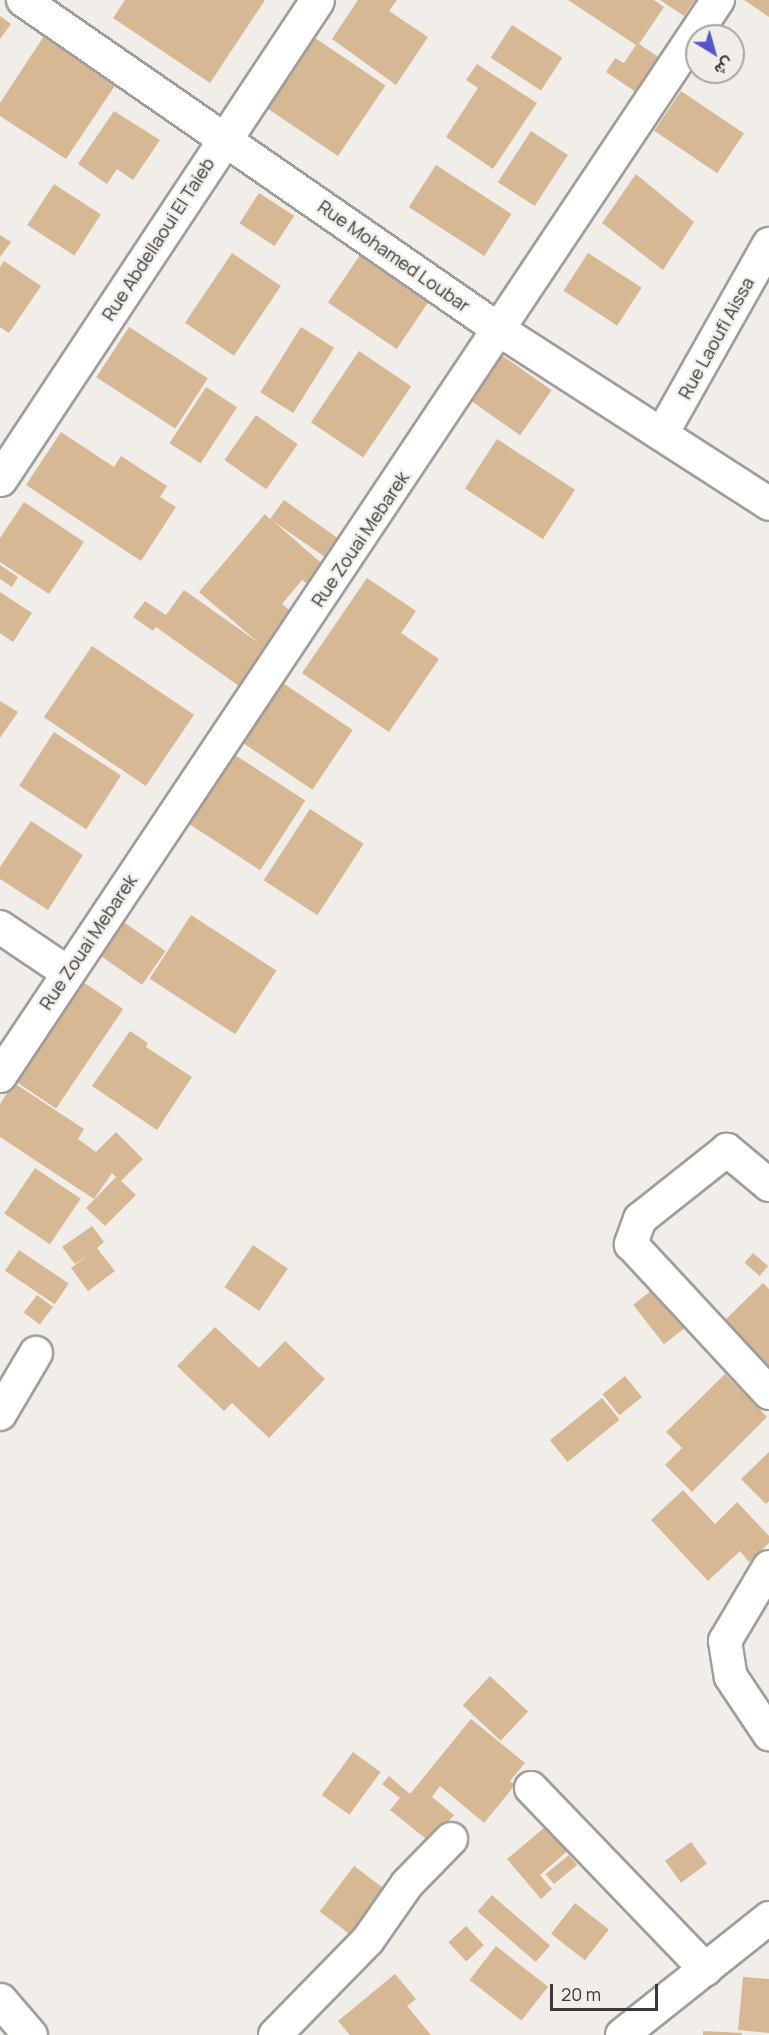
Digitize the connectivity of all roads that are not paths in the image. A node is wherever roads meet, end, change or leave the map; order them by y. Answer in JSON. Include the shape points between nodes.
{"nodes":[{"id":1,"x":23,"y":0,"type":"edge"},
{"id":2,"x":317,"y":0,"type":"edge"},
{"id":3,"x":718,"y":0,"type":"edge"},
{"id":4,"x":225,"y":138,"type":"junction"},
{"id":5,"x":769,"y":244,"type":"edge"},
{"id":6,"x":501,"y":331,"type":"junction"},
{"id":7,"x":663,"y":432,"type":"junction"},
{"id":8,"x":0,"y":479,"type":"edge"},
{"id":9,"x":769,"y":504,"type":"edge"},
{"id":10,"x":0,"y":927,"type":"edge"},
{"id":11,"x":67,"y":972,"type":"junction"},
{"id":12,"x":0,"y":1076,"type":"edge"},
{"id":13,"x":769,"y":1185,"type":"edge"},
{"id":14,"x":36,"y":1353,"type":"dead end"},
{"id":15,"x":769,"y":1393,"type":"edge"},
{"id":16,"x":0,"y":1414,"type":"edge"},
{"id":17,"x":769,"y":1567,"type":"edge"},
{"id":18,"x":769,"y":1734,"type":"edge"},
{"id":19,"x":531,"y":1788,"type":"dead end"},
{"id":20,"x":451,"y":1839,"type":"dead end"},
{"id":21,"x":769,"y":1918,"type":"edge"},
{"id":22,"x":706,"y":1970,"type":"junction"},
{"id":23,"x":0,"y":2000,"type":"edge"},
{"id":24,"x":30,"y":2035,"type":"edge"},
{"id":25,"x":275,"y":2035,"type":"edge"},
{"id":26,"x":622,"y":2035,"type":"edge"}],
"edges":[{"from":1,"to":4,"type":"street","name":"Rue Mohamed Loubar"},
{"from":2,"to":4,"type":"street","name":"Rue Abdellaoui El Taieb"},
{"from":3,"to":6,"type":"street","name":"Rue Zouai Mebarek"},
{"from":4,"to":6,"type":"street","name":"Rue Mohamed Loubar"},
{"from":4,"to":8,"type":"street","name":"Rue Abdellaoui El Taieb"},
{"from":5,"to":7,"type":"street","name":"Rue Laoufi Aissa"},
{"from":6,"to":7,"type":"street","name":"Rue Mohamed Loubar"},
{"from":6,"to":11,"type":"street","name":"Rue Zouai Mebarek"},
{"from":7,"to":9,"type":"street","name":"Rue Mohamed Loubar"},
{"from":10,"to":11,"type":"street"},
{"from":11,"to":12,"type":"street","name":"Rue Zouai Mebarek"},
{"from":13,"to":15,"type":"street","via":[[727,1150],[640,1219],[631,1244]]},
{"from":14,"to":16,"type":"street"},
{"from":17,"to":18,"type":"street","via":[[725,1641],[731,1677]]},
{"from":19,"to":22,"type":"street"},
{"from":20,"to":25,"type":"street","via":[[406,1884],[368,1940]]},
{"from":21,"to":22,"type":"street"},
{"from":22,"to":26,"type":"street"},
{"from":23,"to":24,"type":"street"}]}
